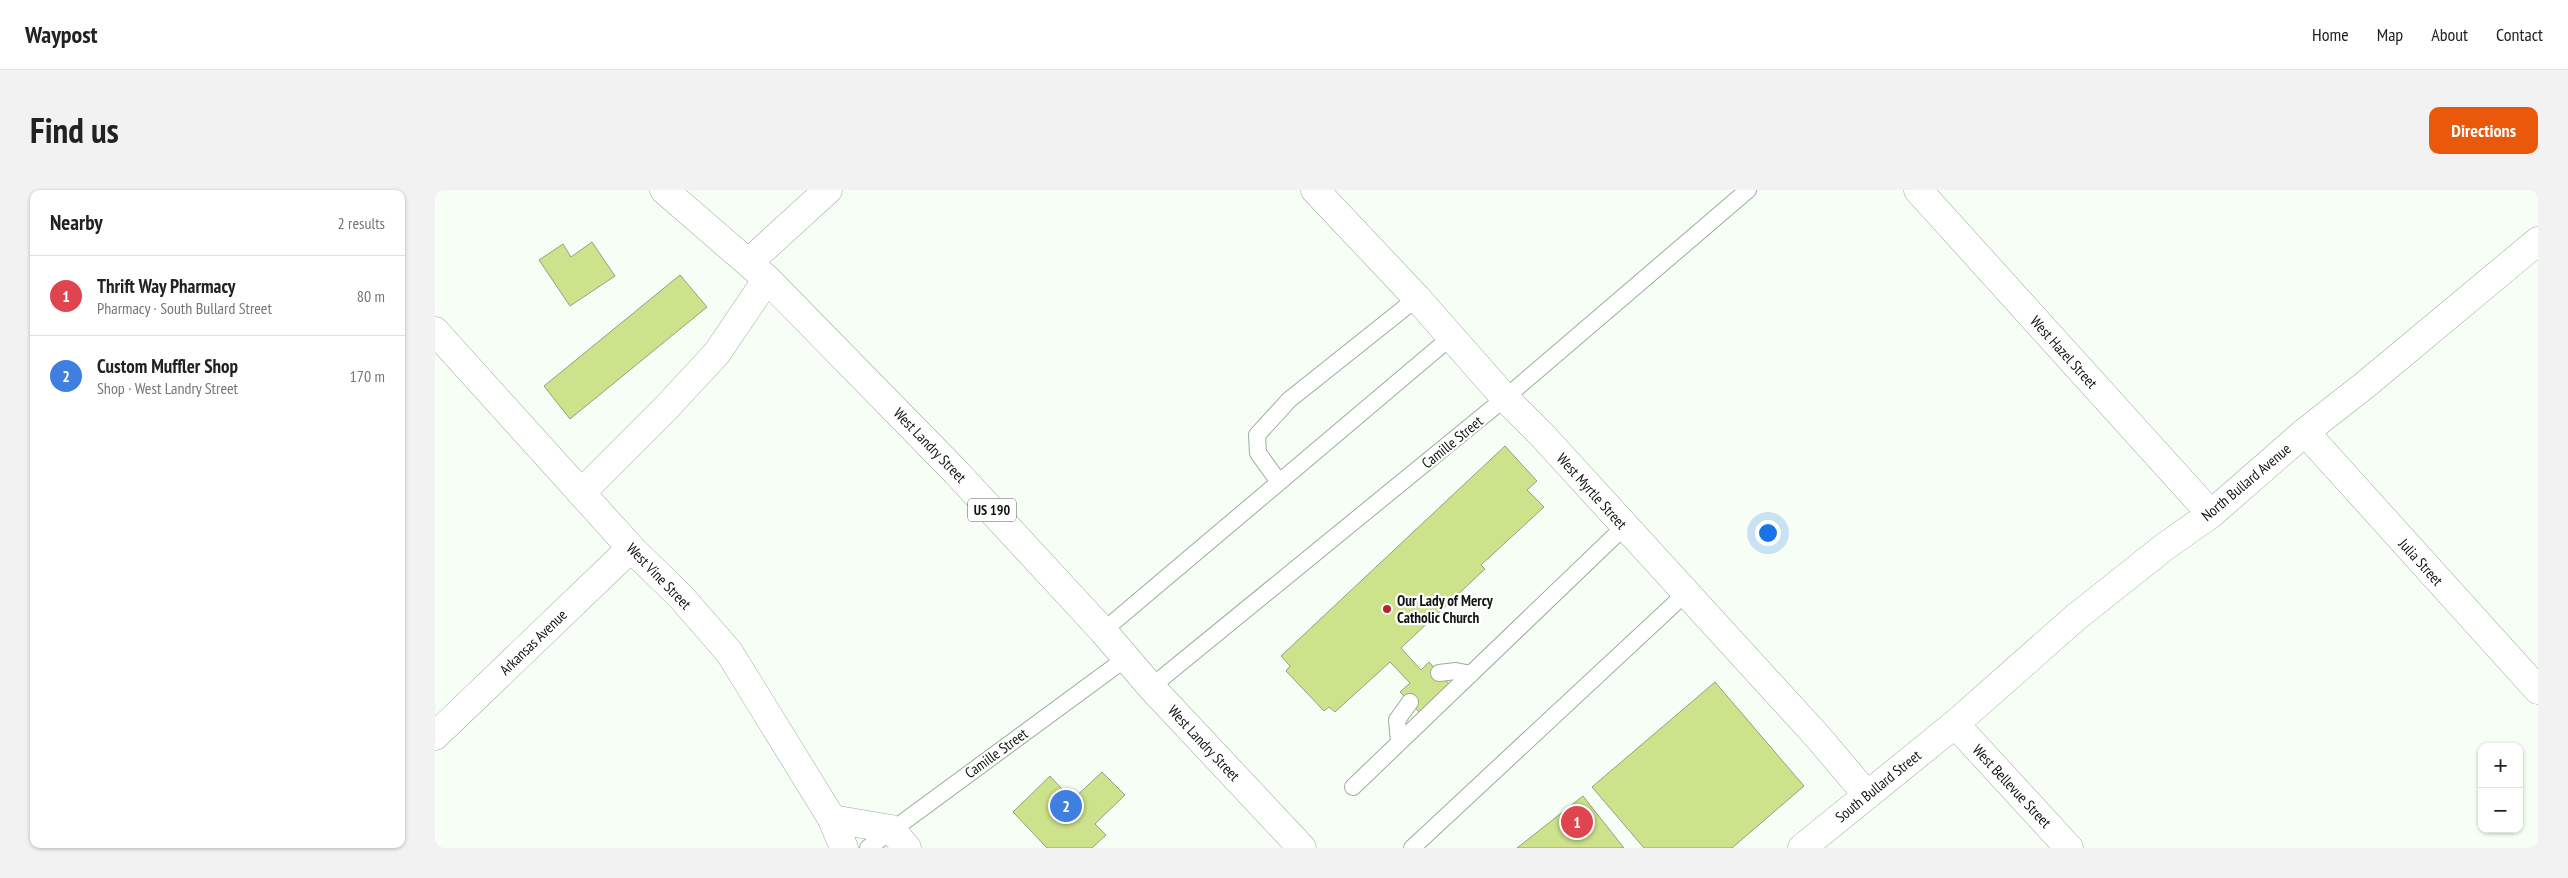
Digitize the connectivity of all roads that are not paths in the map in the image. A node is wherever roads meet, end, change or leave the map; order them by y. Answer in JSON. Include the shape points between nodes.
{"nodes":[{"id":1,"x":664,"y":190,"type":"edge"},
{"id":2,"x":828,"y":190,"type":"edge"},
{"id":3,"x":1315,"y":190,"type":"edge"},
{"id":4,"x":1748,"y":190,"type":"edge"},
{"id":5,"x":1917,"y":190,"type":"edge"},
{"id":6,"x":2538,"y":241,"type":"edge"},
{"id":7,"x":758,"y":271,"type":"junction"},
{"id":8,"x":1417,"y":298,"type":"junction"},
{"id":9,"x":435,"y":331,"type":"edge"},
{"id":10,"x":1451,"y":338,"type":"junction"},
{"id":11,"x":1505,"y":398,"type":"junction"},
{"id":12,"x":2305,"y":432,"type":"junction"},
{"id":13,"x":1279,"y":482,"type":"junction"},
{"id":14,"x":581,"y":493,"type":"junction"},
{"id":15,"x":2211,"y":514,"type":"junction"},
{"id":16,"x":1625,"y":526,"type":"junction"},
{"id":17,"x":631,"y":548,"type":"junction"},
{"id":18,"x":1687,"y":594,"type":"junction"},
{"id":19,"x":1103,"y":631,"type":"junction"},
{"id":20,"x":1125,"y":659,"type":"junction"},
{"id":21,"x":1439,"y":673,"type":"dead end"},
{"id":22,"x":1471,"y":674,"type":"junction"},
{"id":23,"x":1151,"y":687,"type":"junction"},
{"id":24,"x":2538,"y":690,"type":"edge"},
{"id":25,"x":1410,"y":702,"type":"dead end"},
{"id":26,"x":1955,"y":724,"type":"junction"},
{"id":27,"x":435,"y":736,"type":"edge"},
{"id":28,"x":1399,"y":742,"type":"junction"},
{"id":29,"x":1353,"y":787,"type":"dead end"},
{"id":30,"x":1867,"y":795,"type":"junction"},
{"id":31,"x":832,"y":819,"type":"junction"},
{"id":32,"x":899,"y":839,"type":"edge"},
{"id":33,"x":844,"y":848,"type":"edge"},
{"id":34,"x":868,"y":848,"type":"edge"},
{"id":35,"x":1302,"y":848,"type":"edge"},
{"id":36,"x":1412,"y":848,"type":"edge"},
{"id":37,"x":1802,"y":848,"type":"edge"},
{"id":38,"x":2069,"y":848,"type":"edge"}],
"edges":[{"from":1,"to":7,"type":"main road","name":"West Landry Street","number":"US 190"},
{"from":2,"to":7,"type":"main road"},
{"from":3,"to":8,"type":"main road","name":"West Myrtle Street"},
{"from":4,"to":11,"type":"lane","name":"Camille Street"},
{"from":5,"to":15,"type":"main road","name":"West Hazel Street"},
{"from":6,"to":12,"type":"main road","name":"North Bullard Avenue"},
{"from":7,"to":14,"type":"main road","via":[[717,353]]},
{"from":7,"to":19,"type":"main road","name":"West Landry Street","number":"US 190","via":[[956,472]]},
{"from":8,"to":10,"type":"main road","name":"West Myrtle Street"},
{"from":8,"to":13,"type":"lane","via":[[1289,400],[1257,435],[1258,453]]},
{"from":9,"to":14,"type":"main road","name":"West Vine Street"},
{"from":10,"to":11,"type":"main road","name":"West Myrtle Street"},
{"from":10,"to":13,"type":"lane"},
{"from":11,"to":16,"type":"main road","name":"West Myrtle Street"},
{"from":11,"to":23,"type":"lane","name":"Camille Street"},
{"from":12,"to":15,"type":"main road","name":"North Bullard Avenue"},
{"from":12,"to":24,"type":"main road","name":"Julia Street"},
{"from":13,"to":19,"type":"lane"},
{"from":14,"to":17,"type":"main road","name":"West Vine Street"},
{"from":15,"to":26,"type":"main road","name":"North Bullard Avenue","via":[[2075,618]]},
{"from":16,"to":18,"type":"main road","name":"West Myrtle Street"},
{"from":16,"to":22,"type":"lane"},
{"from":17,"to":27,"type":"main road","name":"Arkansas Avenue"},
{"from":17,"to":31,"type":"main road","name":"West Vine Street","via":[[681,597],[729,652]]},
{"from":18,"to":30,"type":"main road","name":"West Myrtle Street"},
{"from":18,"to":36,"type":"lane"},
{"from":19,"to":20,"type":"main road","name":"West Landry Street","number":"US 190"},
{"from":20,"to":23,"type":"main road","name":"West Landry Street","number":"US 190"},
{"from":20,"to":32,"type":"lane","name":"Camille Street"},
{"from":21,"to":22,"type":"lane","via":[[1456,671]]},
{"from":22,"to":28,"type":"lane"},
{"from":23,"to":35,"type":"main road","name":"West Landry Street","number":"US 190"},
{"from":25,"to":28,"type":"lane","via":[[1397,720]]},
{"from":26,"to":30,"type":"main road","name":"South Bullard Street"},
{"from":26,"to":38,"type":"main road","name":"West Bellevue Street"},
{"from":28,"to":29,"type":"lane"},
{"from":30,"to":37,"type":"main road","name":"South Bullard Street"},
{"from":31,"to":32,"type":"main road"},
{"from":31,"to":33,"type":"main road","name":"West Vine Street"},
{"from":32,"to":34,"type":"lane","name":"Camille Street"}]}
